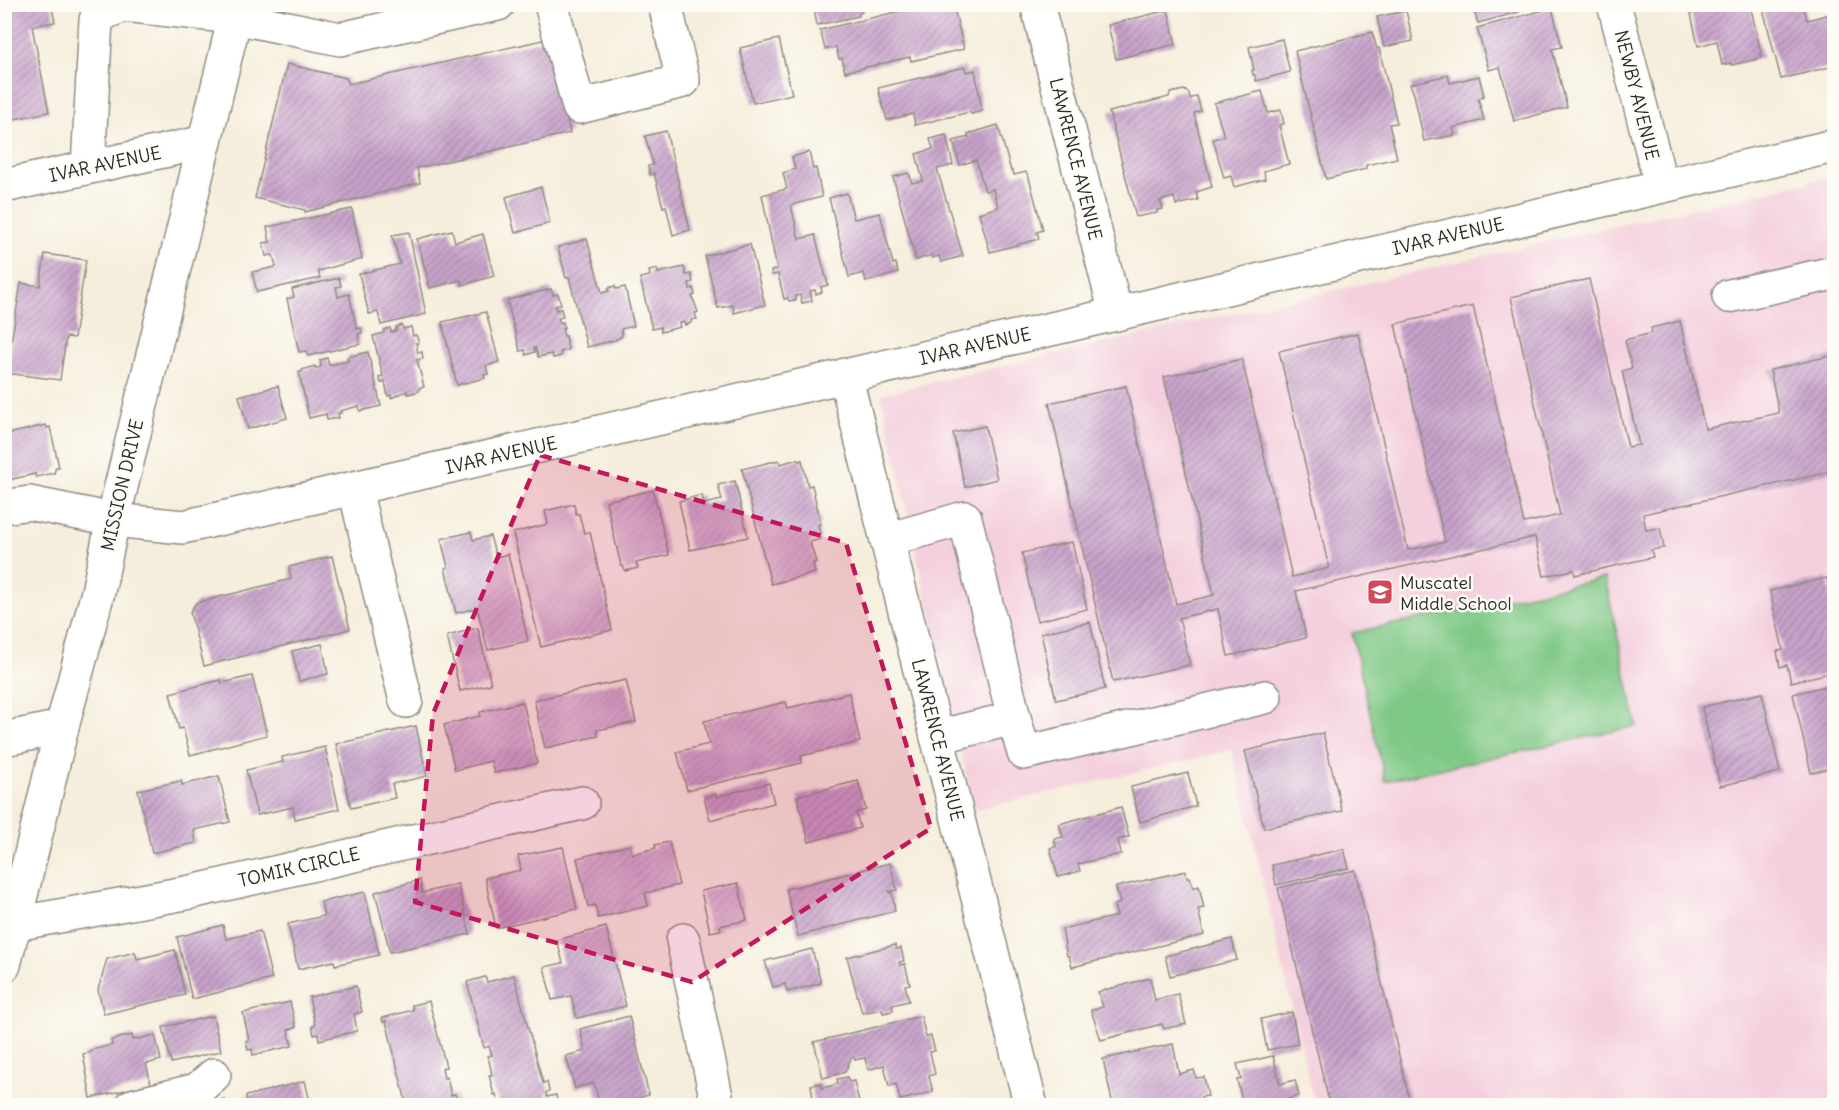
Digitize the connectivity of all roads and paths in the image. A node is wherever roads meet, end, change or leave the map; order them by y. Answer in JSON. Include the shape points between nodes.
{"nodes":[{"id":1,"x":498,"y":4,"type":"edge"},
{"id":2,"x":550,"y":4,"type":"edge"},
{"id":3,"x":665,"y":4,"type":"edge"},
{"id":4,"x":1036,"y":4,"type":"edge"},
{"id":5,"x":1614,"y":4,"type":"edge"},
{"id":6,"x":236,"y":11,"type":"edge"},
{"id":7,"x":205,"y":142,"type":"junction"},
{"id":8,"x":1834,"y":146,"type":"edge"},
{"id":9,"x":88,"y":167,"type":"junction"},
{"id":10,"x":1660,"y":185,"type":"junction"},
{"id":11,"x":4,"y":186,"type":"edge"},
{"id":12,"x":1834,"y":273,"type":"edge"},
{"id":13,"x":1729,"y":296,"type":"dead end"},
{"id":14,"x":1116,"y":314,"type":"junction"},
{"id":15,"x":844,"y":375,"type":"junction"},
{"id":16,"x":355,"y":489,"type":"junction"},
{"id":17,"x":4,"y":507,"type":"edge"},
{"id":18,"x":113,"y":520,"type":"junction"},
{"id":19,"x":887,"y":540,"type":"junction"},
{"id":20,"x":1265,"y":697,"type":"dead end"},
{"id":21,"x":406,"y":701,"type":"dead end"},
{"id":22,"x":1014,"y":718,"type":"junction"},
{"id":23,"x":62,"y":727,"type":"junction"},
{"id":24,"x":937,"y":737,"type":"junction"},
{"id":25,"x":4,"y":739,"type":"edge"},
{"id":26,"x":582,"y":803,"type":"dead end"},
{"id":27,"x":15,"y":924,"type":"junction"},
{"id":28,"x":683,"y":940,"type":"dead end"},
{"id":29,"x":4,"y":964,"type":"edge"},
{"id":30,"x":214,"y":1075,"type":"dead end"},
{"id":31,"x":132,"y":1106,"type":"edge"},
{"id":32,"x":718,"y":1106,"type":"edge"},
{"id":33,"x":1032,"y":1106,"type":"edge"}],
"edges":[{"from":1,"to":6,"type":"street","via":[[340,39]]},
{"from":2,"to":3,"type":"street","via":[[579,107],[683,81]]},
{"from":4,"to":14,"type":"street","name":"LAWRENCE AVENUE"},
{"from":5,"to":10,"type":"street","name":"NEWBY AVENUE"},
{"from":6,"to":7,"type":"street","name":"MISSION DRIVE"},
{"from":6,"to":9,"type":"street","via":[[124,5],[96,20]]},
{"from":7,"to":9,"type":"street","name":"IVAR AVENUE"},
{"from":7,"to":18,"type":"street","name":"MISSION DRIVE"},
{"from":8,"to":10,"type":"street","name":"IVAR AVENUE"},
{"from":9,"to":11,"type":"street","name":"IVAR AVENUE"},
{"from":10,"to":14,"type":"street","name":"IVAR AVENUE"},
{"from":12,"to":13,"type":"street"},
{"from":14,"to":15,"type":"street","name":"IVAR AVENUE"},
{"from":15,"to":16,"type":"street","name":"IVAR AVENUE"},
{"from":15,"to":19,"type":"street","name":"LAWRENCE AVENUE"},
{"from":16,"to":18,"type":"street","name":"IVAR AVENUE","via":[[183,527]]},
{"from":16,"to":21,"type":"street"},
{"from":17,"to":18,"type":"street","name":"IVAR AVENUE","via":[[29,503]]},
{"from":18,"to":23,"type":"street","name":"MISSION DRIVE"},
{"from":19,"to":22,"type":"street","via":[[965,518]]},
{"from":19,"to":24,"type":"street","name":"LAWRENCE AVENUE"},
{"from":20,"to":22,"type":"street","via":[[1024,753]]},
{"from":22,"to":24,"type":"street"},
{"from":23,"to":25,"type":"street"},
{"from":23,"to":27,"type":"street","name":"MISSION DRIVE"},
{"from":24,"to":33,"type":"street","name":"LAWRENCE AVENUE"},
{"from":26,"to":27,"type":"street","name":"TOMIK CIRCLE","via":[[190,892]]},
{"from":27,"to":29,"type":"street","name":"MISSION DRIVE"},
{"from":28,"to":32,"type":"street"},
{"from":30,"to":31,"type":"street","via":[[197,1090]]}]}
